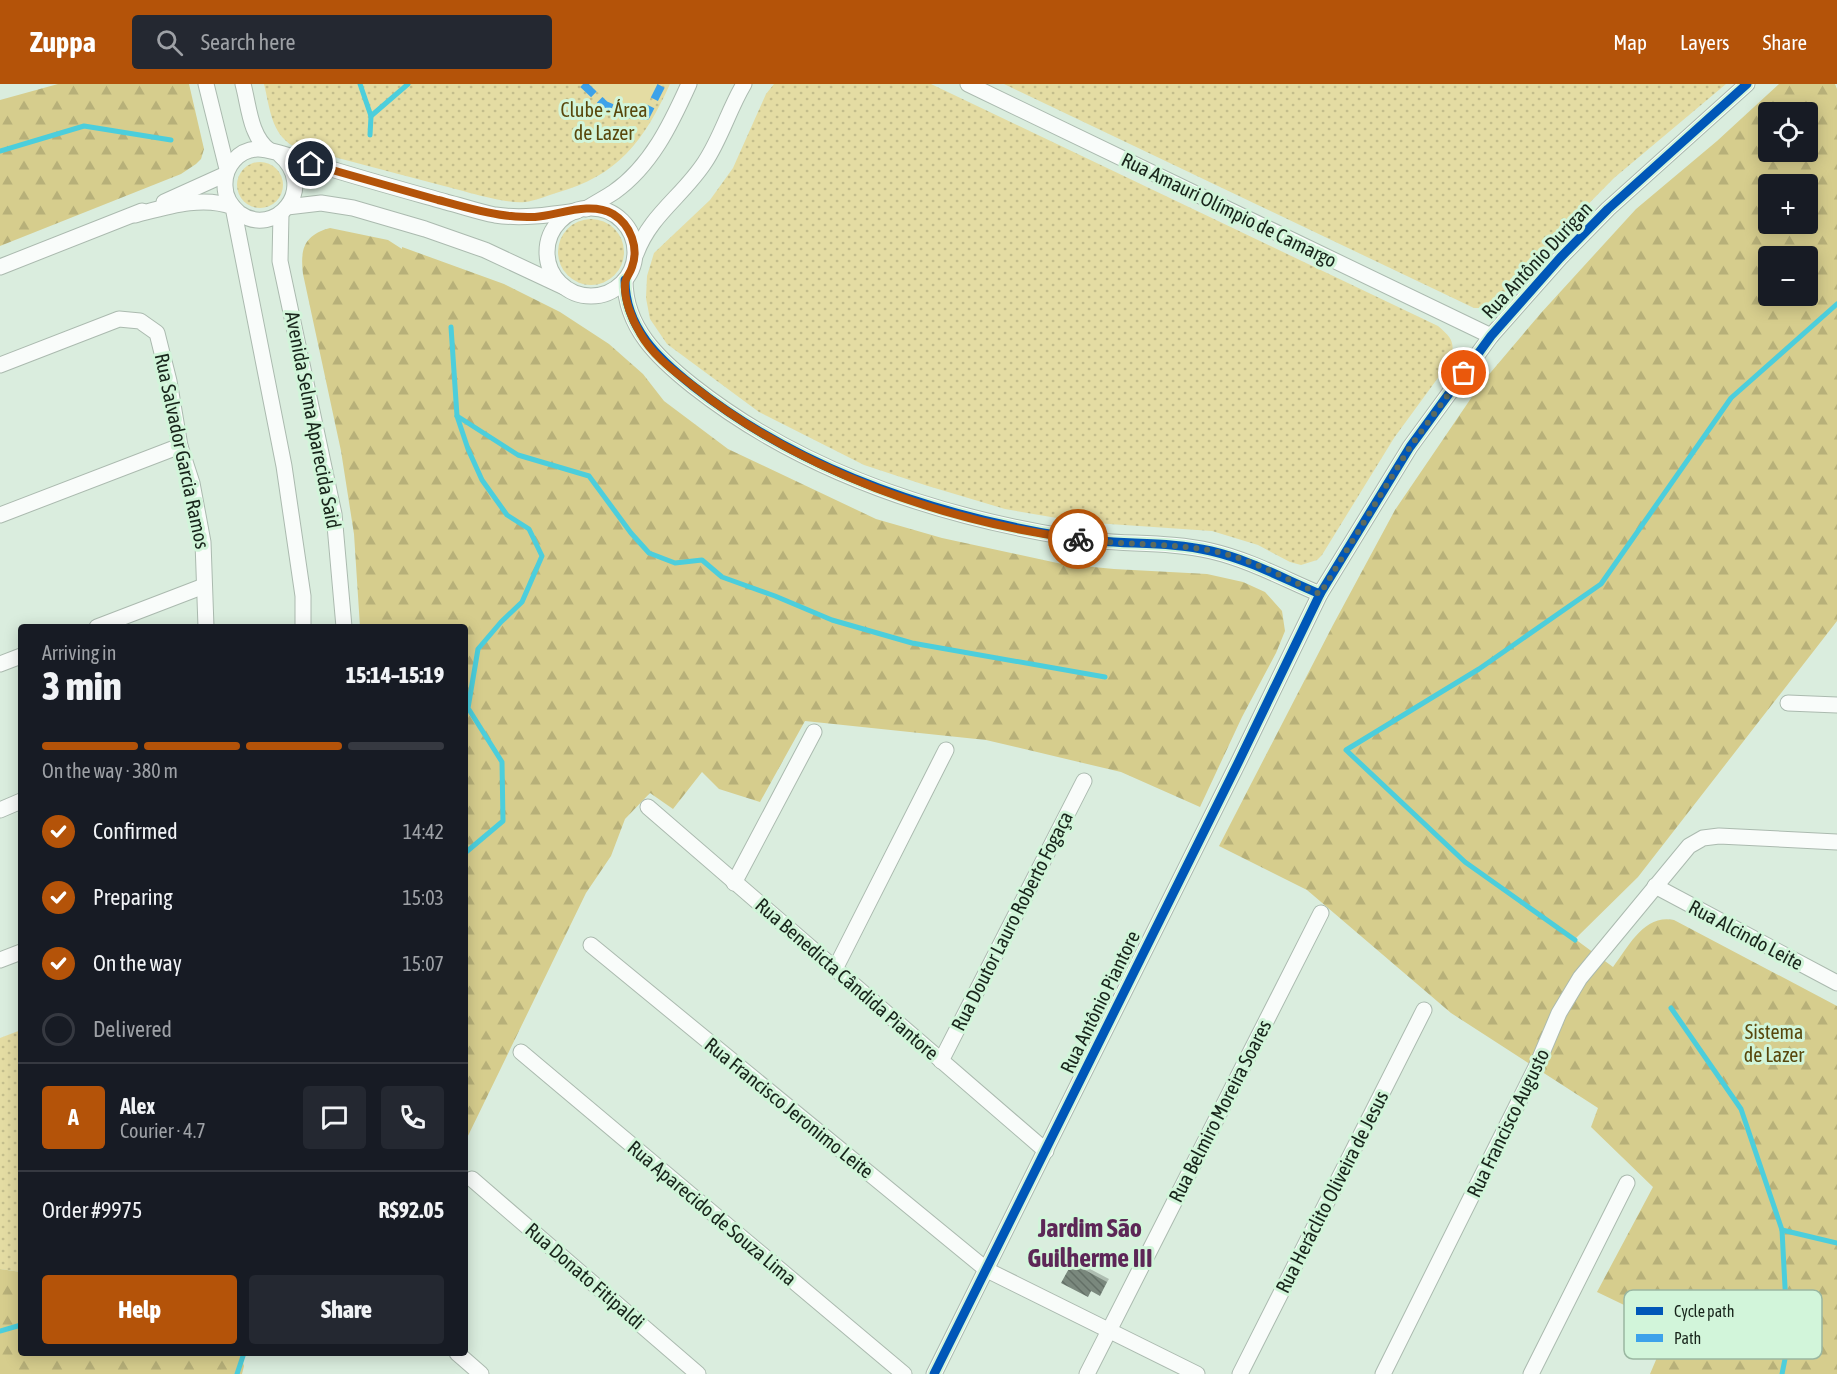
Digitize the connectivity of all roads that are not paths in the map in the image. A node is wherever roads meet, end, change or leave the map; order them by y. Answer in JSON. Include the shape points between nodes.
{"nodes":[{"id":1,"x":206,"y":84,"type":"edge"},
{"id":2,"x":243,"y":84,"type":"edge"},
{"id":3,"x":689,"y":84,"type":"edge"},
{"id":4,"x":744,"y":84,"type":"edge"},
{"id":5,"x":968,"y":84,"type":"edge"},
{"id":6,"x":1747,"y":84,"type":"edge"},
{"id":7,"x":274,"y":152,"type":"junction"},
{"id":8,"x":227,"y":172,"type":"junction"},
{"id":9,"x":233,"y":207,"type":"junction"},
{"id":10,"x":284,"y":210,"type":"junction"},
{"id":11,"x":581,"y":210,"type":"junction"},
{"id":12,"x":135,"y":215,"type":"junction"},
{"id":13,"x":260,"y":219,"type":"junction"},
{"id":14,"x":241,"y":248,"type":"junction"},
{"id":15,"x":634,"y":260,"type":"junction"},
{"id":16,"x":0,"y":267,"type":"edge"},
{"id":17,"x":625,"y":280,"type":"junction"},
{"id":18,"x":564,"y":287,"type":"junction"},
{"id":19,"x":1491,"y":336,"type":"junction"},
{"id":20,"x":0,"y":365,"type":"edge"},
{"id":21,"x":180,"y":446,"type":"junction"},
{"id":22,"x":0,"y":515,"type":"edge"},
{"id":23,"x":204,"y":586,"type":"junction"},
{"id":24,"x":1320,"y":594,"type":"junction"},
{"id":25,"x":105,"y":624,"type":"edge"},
{"id":26,"x":206,"y":624,"type":"edge"},
{"id":27,"x":303,"y":624,"type":"edge"},
{"id":28,"x":344,"y":624,"type":"edge"},
{"id":29,"x":1295,"y":645,"type":"joint"},
{"id":30,"x":18,"y":657,"type":"edge"},
{"id":31,"x":0,"y":664,"type":"edge"},
{"id":32,"x":1788,"y":703,"type":"dead end"},
{"id":33,"x":1837,"y":705,"type":"edge"},
{"id":34,"x":814,"y":732,"type":"dead end"},
{"id":35,"x":946,"y":750,"type":"dead end"},
{"id":36,"x":1084,"y":781,"type":"dead end"},
{"id":37,"x":18,"y":802,"type":"edge"},
{"id":38,"x":648,"y":807,"type":"dead end"},
{"id":39,"x":0,"y":810,"type":"edge"},
{"id":40,"x":1837,"y":842,"type":"edge"},
{"id":41,"x":734,"y":883,"type":"junction"},
{"id":42,"x":1655,"y":886,"type":"junction"},
{"id":43,"x":1321,"y":913,"type":"dead end"},
{"id":44,"x":591,"y":945,"type":"dead end"},
{"id":45,"x":18,"y":953,"type":"edge"},
{"id":46,"x":0,"y":960,"type":"edge"},
{"id":47,"x":835,"y":969,"type":"junction"},
{"id":48,"x":1837,"y":983,"type":"edge"},
{"id":49,"x":1424,"y":1010,"type":"dead end"},
{"id":50,"x":520,"y":1052,"type":"dead end"},
{"id":51,"x":941,"y":1061,"type":"junction"},
{"id":52,"x":1046,"y":1151,"type":"junction"},
{"id":53,"x":472,"y":1179,"type":"dead end"},
{"id":54,"x":1627,"y":1183,"type":"dead end"},
{"id":55,"x":987,"y":1270,"type":"junction"},
{"id":56,"x":1109,"y":1330,"type":"junction"},
{"id":57,"x":461,"y":1356,"type":"edge"},
{"id":58,"x":482,"y":1374,"type":"edge"},
{"id":59,"x":698,"y":1374,"type":"edge"},
{"id":60,"x":904,"y":1374,"type":"edge"},
{"id":61,"x":934,"y":1374,"type":"edge"},
{"id":62,"x":1087,"y":1374,"type":"edge"},
{"id":63,"x":1197,"y":1374,"type":"edge"},
{"id":64,"x":1240,"y":1374,"type":"edge"},
{"id":65,"x":1383,"y":1374,"type":"edge"},
{"id":66,"x":1531,"y":1374,"type":"edge"}],
"edges":[{"from":1,"to":8,"type":"street"},
{"from":2,"to":7,"type":"street","via":[[255,133]]},
{"from":3,"to":11,"type":"street","via":[[671,122],[637,172],[615,191]]},
{"from":4,"to":15,"type":"street","via":[[706,160],[654,220]]},
{"from":5,"to":19,"type":"street","name":"Rua Amauri Olímpio de Camargo"},
{"from":6,"to":19,"type":"street","name":"Rua Antônio Durigan","via":[[1608,209]]},
{"from":7,"to":8,"type":"street","via":[[260,148],[240,154]]},
{"from":7,"to":10,"type":"street","via":[[296,178],[296,189]]},
{"from":7,"to":11,"type":"street","via":[[494,215],[534,217]]},
{"from":8,"to":9,"type":"street","via":[[225,189]]},
{"from":8,"to":12,"type":"street"},
{"from":9,"to":12,"type":"street","via":[[195,202]]},
{"from":9,"to":13,"type":"street","via":[[250,218]]},
{"from":9,"to":14,"type":"street","name":"Avenida Selma Aparecida Said"},
{"from":10,"to":13,"type":"street"},
{"from":10,"to":18,"type":"street","via":[[321,203],[354,208],[485,250]]},
{"from":10,"to":28,"type":"street","name":"Avenida Selma Aparecida Said","via":[[280,261],[334,514]]},
{"from":11,"to":15,"type":"street","via":[[604,210],[620,219],[634,242]]},
{"from":11,"to":18,"type":"street","via":[[568,215],[554,228],[547,246],[549,265]]},
{"from":12,"to":16,"type":"street"},
{"from":13,"to":14,"type":"street","via":[[247,229]]},
{"from":14,"to":27,"type":"street","name":"Avenida Selma Aparecida Said","via":[[284,466],[303,596]]},
{"from":15,"to":17,"type":"street"},
{"from":17,"to":18,"type":"street","via":[[596,296]]},
{"from":17,"to":24,"type":"street","via":[[629,307],[640,333],[660,358],[717,405],[762,435],[823,465],[870,486],[993,523],[1098,542],[1210,550],[1254,564]]},
{"from":19,"to":24,"type":"street","name":"Rua Antônio Durigan","via":[[1410,447]]},
{"from":20,"to":21,"type":"street","name":"Rua Salvador Garcia Ramos","via":[[119,319],[140,321],[157,333]]},
{"from":21,"to":22,"type":"street"},
{"from":21,"to":23,"type":"street","name":"Rua Salvador Garcia Ramos","via":[[192,483],[203,542]]},
{"from":23,"to":25,"type":"street"},
{"from":23,"to":26,"type":"street","name":"Rua Salvador Garcia Ramos"},
{"from":24,"to":29,"type":"street","name":"Rua Antônio Durigan"},
{"from":29,"to":52,"type":"street","name":"Rua Antônio Piantore"},
{"from":30,"to":31,"type":"street"},
{"from":32,"to":33,"type":"street"},
{"from":34,"to":41,"type":"street"},
{"from":35,"to":47,"type":"street"},
{"from":36,"to":51,"type":"street","name":"Rua Doutor Lauro Roberto Fogaça"},
{"from":37,"to":39,"type":"street"},
{"from":38,"to":41,"type":"street","name":"Rua Benedicta Cândida Piantore"},
{"from":40,"to":42,"type":"street","name":"Rua Francisco Augusto","via":[[1703,837],[1689,846]]},
{"from":41,"to":47,"type":"street","name":"Rua Benedicta Cândida Piantore"},
{"from":42,"to":48,"type":"street","name":"Rua Alcindo Leite"},
{"from":42,"to":65,"type":"street","name":"Rua Francisco Augusto","via":[[1580,978],[1564,1004]]},
{"from":43,"to":56,"type":"street","name":"Rua Belmiro Moreira Soares"},
{"from":44,"to":55,"type":"street","name":"Rua Francisco Jeronimo Leite"},
{"from":45,"to":46,"type":"street"},
{"from":47,"to":51,"type":"street","name":"Rua Benedicta Cândida Piantore"},
{"from":49,"to":64,"type":"street","name":"Rua Heráclito Oliveira de Jesus"},
{"from":50,"to":60,"type":"street","name":"Rua Aparecido de Souza Lima"},
{"from":51,"to":52,"type":"street","name":"Rua Benedicta Cândida Piantore"},
{"from":52,"to":55,"type":"street","name":"Rua Antônio Piantore"},
{"from":53,"to":59,"type":"street","name":"Rua Donato Fitipaldi"},
{"from":54,"to":66,"type":"street"},
{"from":55,"to":56,"type":"street","name":"Rua Francisco Jeronimo Leite"},
{"from":55,"to":61,"type":"street","name":"Rua Antônio Piantore"},
{"from":56,"to":62,"type":"street","name":"Rua Belmiro Moreira Soares"},
{"from":56,"to":63,"type":"street","name":"Rua Francisco Jeronimo Leite"},
{"from":57,"to":58,"type":"street"}]}
